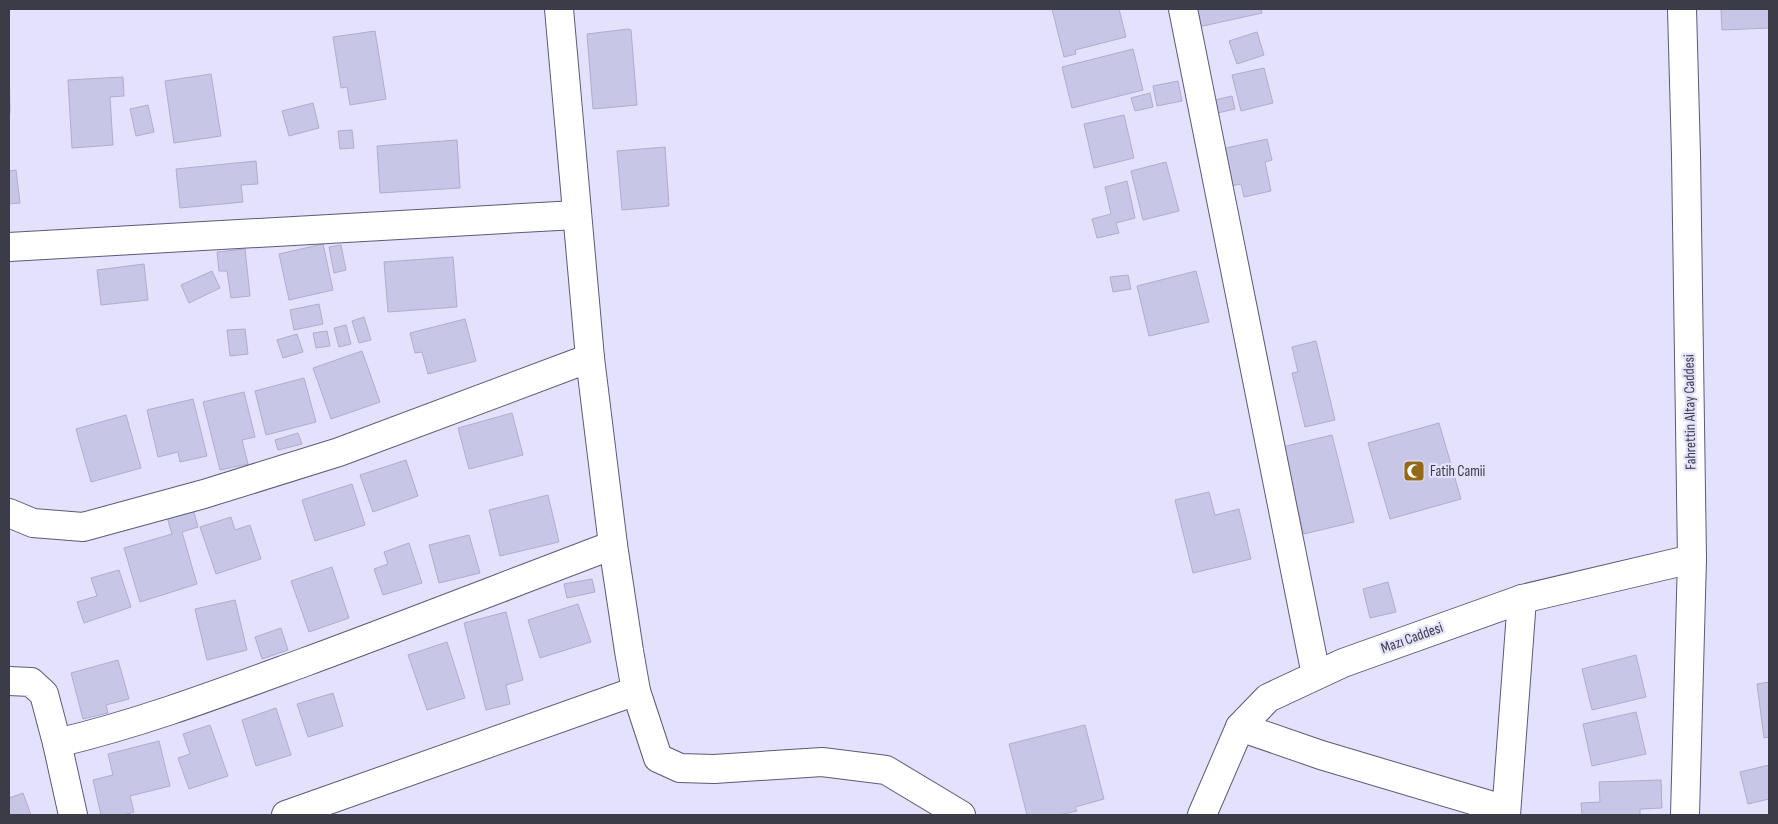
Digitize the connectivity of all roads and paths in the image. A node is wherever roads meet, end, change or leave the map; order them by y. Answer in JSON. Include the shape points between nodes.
{"nodes":[{"id":1,"x":559,"y":9,"type":"edge"},
{"id":2,"x":1183,"y":9,"type":"edge"},
{"id":3,"x":1682,"y":9,"type":"edge"},
{"id":4,"x":576,"y":215,"type":"junction"},
{"id":5,"x":9,"y":247,"type":"edge"},
{"id":6,"x":590,"y":358,"type":"junction"},
{"id":7,"x":9,"y":513,"type":"edge"},
{"id":8,"x":613,"y":545,"type":"junction"},
{"id":9,"x":1692,"y":560,"type":"junction"},
{"id":10,"x":1522,"y":599,"type":"junction"},
{"id":11,"x":1316,"y":676,"type":"junction"},
{"id":12,"x":9,"y":680,"type":"edge"},
{"id":13,"x":636,"y":691,"type":"junction"},
{"id":14,"x":1240,"y":727,"type":"junction"},
{"id":15,"x":56,"y":743,"type":"junction"},
{"id":16,"x":1506,"y":813,"type":"edge"},
{"id":17,"x":73,"y":815,"type":"edge"},
{"id":18,"x":286,"y":815,"type":"edge"},
{"id":19,"x":961,"y":815,"type":"edge"},
{"id":20,"x":1202,"y":815,"type":"edge"},
{"id":21,"x":1685,"y":815,"type":"edge"}],
"edges":[{"from":1,"to":4,"type":"street"},
{"from":2,"to":11,"type":"street"},
{"from":3,"to":9,"type":"street","name":"Fahrettin Altay Caddesi"},
{"from":4,"to":5,"type":"street"},
{"from":4,"to":6,"type":"street"},
{"from":6,"to":7,"type":"street","via":[[338,452],[83,527],[33,522]]},
{"from":6,"to":8,"type":"street"},
{"from":8,"to":13,"type":"street"},
{"from":8,"to":15,"type":"street","via":[[188,706]]},
{"from":9,"to":10,"type":"street","name":"Mazı Caddesi"},
{"from":9,"to":21,"type":"street","name":"Fahrettin Altay Caddesi"},
{"from":10,"to":11,"type":"street","name":"Mazı Caddesi","via":[[1343,663]]},
{"from":10,"to":16,"type":"street"},
{"from":11,"to":14,"type":"street","name":"Mazı Caddesi","via":[[1268,698]]},
{"from":12,"to":15,"type":"street","via":[[31,682],[44,694]]},
{"from":13,"to":18,"type":"street"},
{"from":13,"to":19,"type":"street","via":[[658,758],[680,768],[822,762],[886,770]]},
{"from":14,"to":16,"type":"street","via":[[1321,756]]},
{"from":14,"to":20,"type":"street","name":"Mazı Caddesi"},
{"from":15,"to":17,"type":"street"}]}
